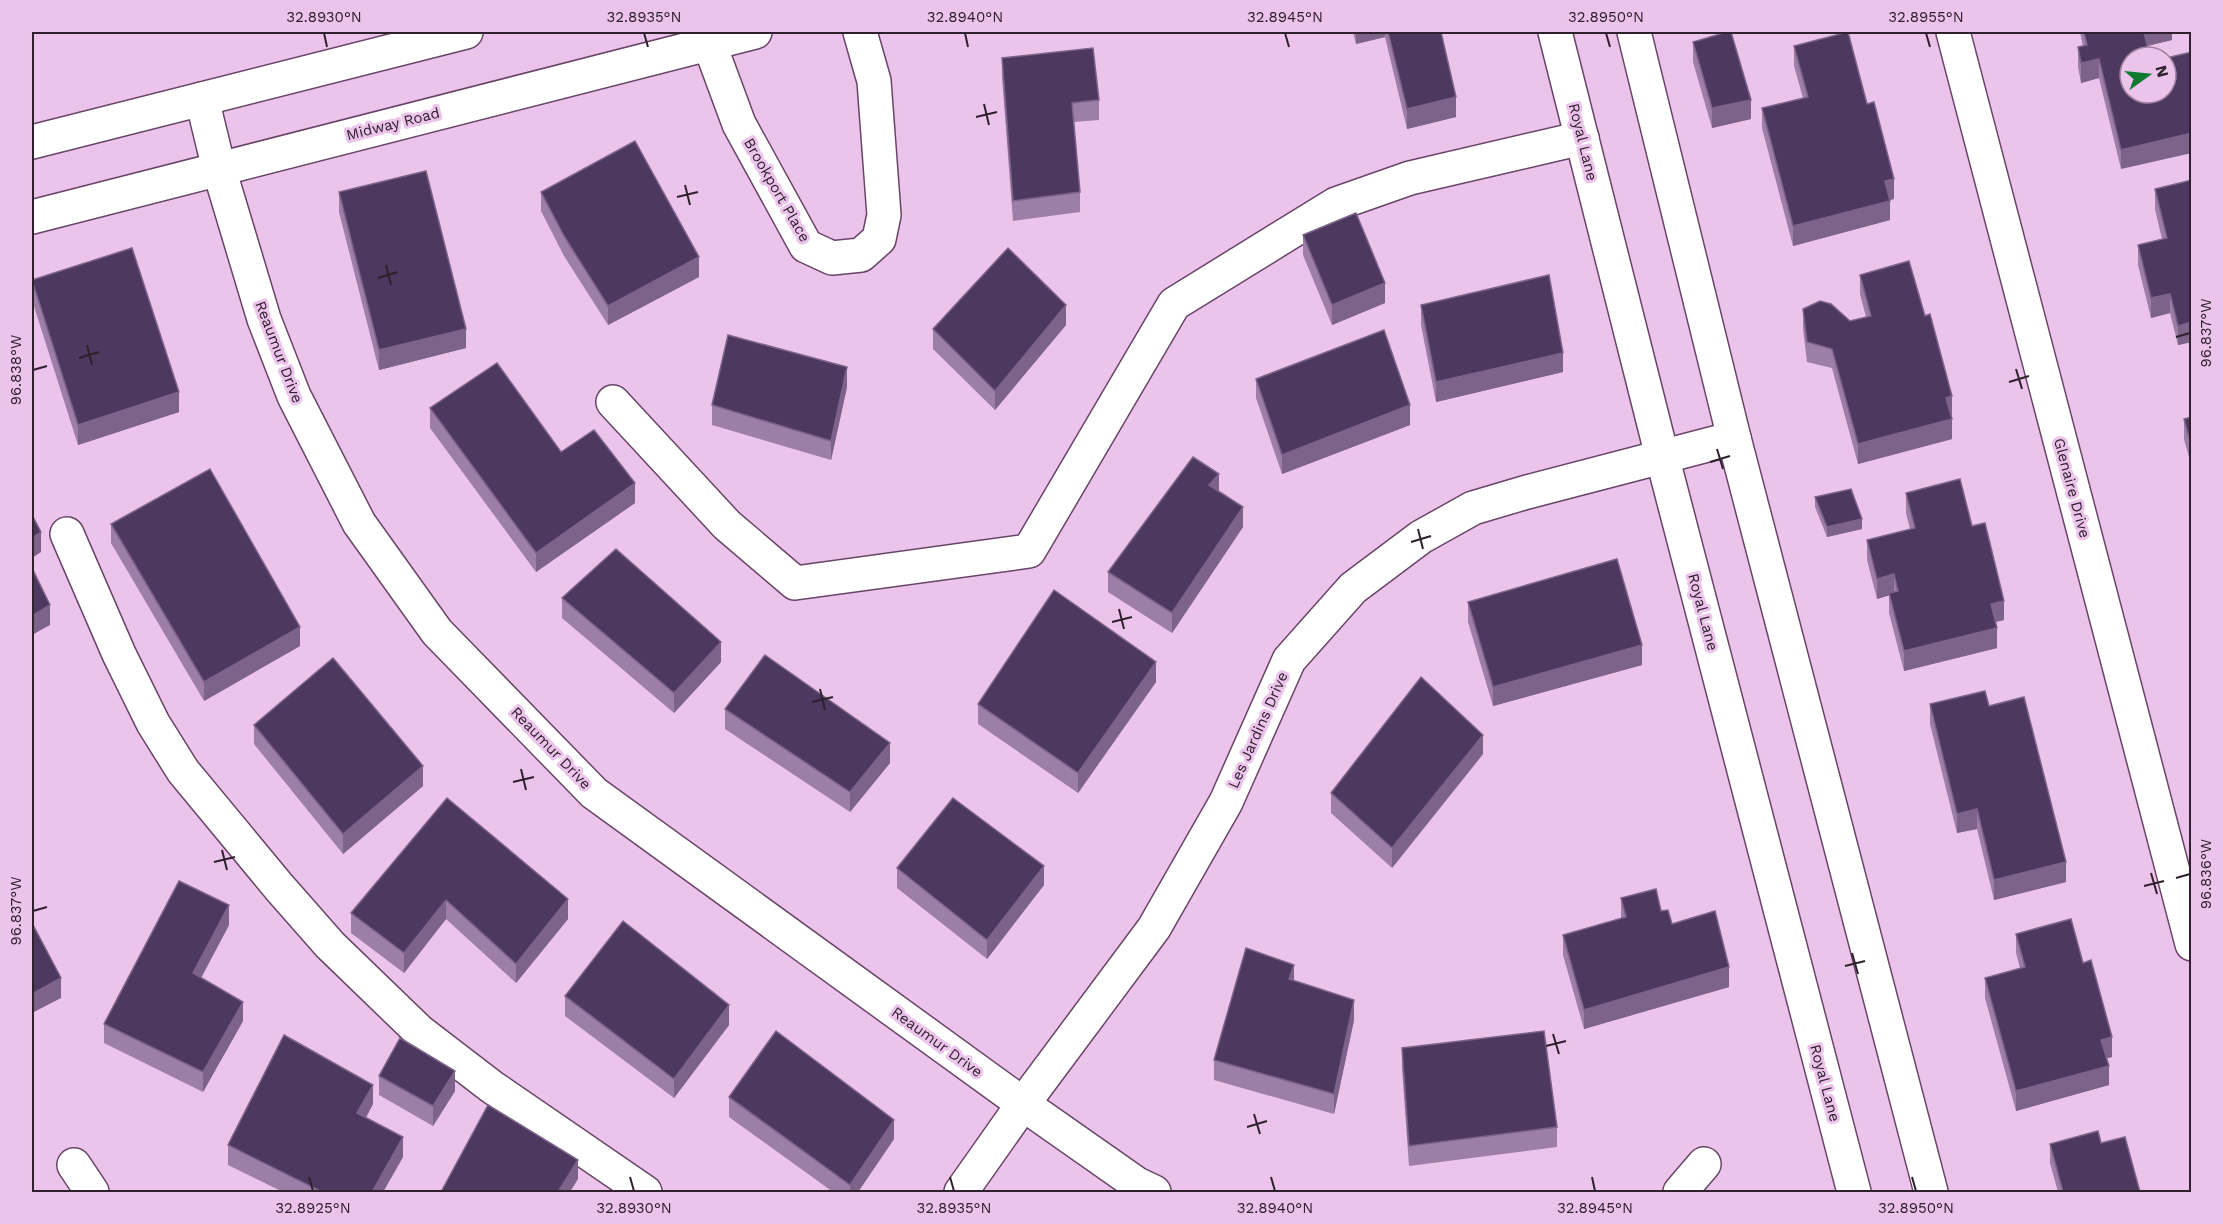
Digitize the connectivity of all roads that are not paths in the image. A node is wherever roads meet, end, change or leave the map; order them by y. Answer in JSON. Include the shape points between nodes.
{"nodes":[{"id":1,"x":466,"y":32,"type":"edge"},
{"id":2,"x":755,"y":32,"type":"edge"},
{"id":3,"x":860,"y":32,"type":"edge"},
{"id":4,"x":1555,"y":32,"type":"edge"},
{"id":5,"x":1634,"y":32,"type":"edge"},
{"id":6,"x":1953,"y":32,"type":"edge"},
{"id":7,"x":707,"y":38,"type":"edge"},
{"id":8,"x":202,"y":99,"type":"junction"},
{"id":9,"x":1582,"y":138,"type":"junction"},
{"id":10,"x":32,"y":142,"type":"edge"},
{"id":11,"x":219,"y":169,"type":"junction"},
{"id":12,"x":32,"y":217,"type":"edge"},
{"id":13,"x":613,"y":402,"type":"dead end"},
{"id":14,"x":1734,"y":438,"type":"junction"},
{"id":15,"x":1662,"y":456,"type":"junction"},
{"id":16,"x":67,"y":534,"type":"dead end"},
{"id":17,"x":2192,"y":944,"type":"edge"},
{"id":18,"x":1023,"y":1104,"type":"junction"},
{"id":19,"x":1704,"y":1164,"type":"dead end"},
{"id":20,"x":74,"y":1165,"type":"dead end"},
{"id":21,"x":92,"y":1192,"type":"edge"},
{"id":22,"x":645,"y":1192,"type":"edge"},
{"id":23,"x":961,"y":1192,"type":"edge"},
{"id":24,"x":1154,"y":1192,"type":"edge"},
{"id":25,"x":1680,"y":1192,"type":"edge"},
{"id":26,"x":1854,"y":1192,"type":"edge"},
{"id":27,"x":1931,"y":1192,"type":"edge"}],
"edges":[{"from":1,"to":8,"type":"street"},
{"from":2,"to":7,"type":"street","name":"Midway Road"},
{"from":3,"to":7,"type":"street","name":"Brookport Place","via":[[874,81],[884,215],[879,239],[861,255],[832,258],[806,246],[739,124]]},
{"from":4,"to":9,"type":"street","name":"Royal Lane"},
{"from":5,"to":14,"type":"street"},
{"from":6,"to":17,"type":"street","name":"Glenaire Drive"},
{"from":7,"to":11,"type":"street","name":"Midway Road"},
{"from":8,"to":10,"type":"street"},
{"from":8,"to":11,"type":"street","name":"Reaumur Drive"},
{"from":9,"to":13,"type":"street","via":[[1410,177],[1336,204],[1174,304],[1029,551],[795,583],[727,525]]},
{"from":9,"to":15,"type":"street","name":"Royal Lane"},
{"from":11,"to":12,"type":"street","name":"Midway Road"},
{"from":11,"to":18,"type":"street","name":"Reaumur Drive","via":[[264,319],[294,396],[359,523],[437,632],[594,793]]},
{"from":14,"to":15,"type":"street","name":"Les Jardins Drive"},
{"from":14,"to":27,"type":"street"},
{"from":15,"to":18,"type":"street","name":"Les Jardins Drive","via":[[1473,508],[1421,537],[1353,588],[1289,660],[1226,802],[1154,928]]},
{"from":15,"to":26,"type":"street","name":"Royal Lane"},
{"from":16,"to":22,"type":"street","via":[[153,723],[183,771],[279,887],[330,945],[419,1031],[492,1087]]},
{"from":18,"to":23,"type":"street","name":"Les Jardins Drive"},
{"from":18,"to":24,"type":"street","name":"Reaumur Drive"},
{"from":19,"to":25,"type":"street"},
{"from":20,"to":21,"type":"street"}]}
